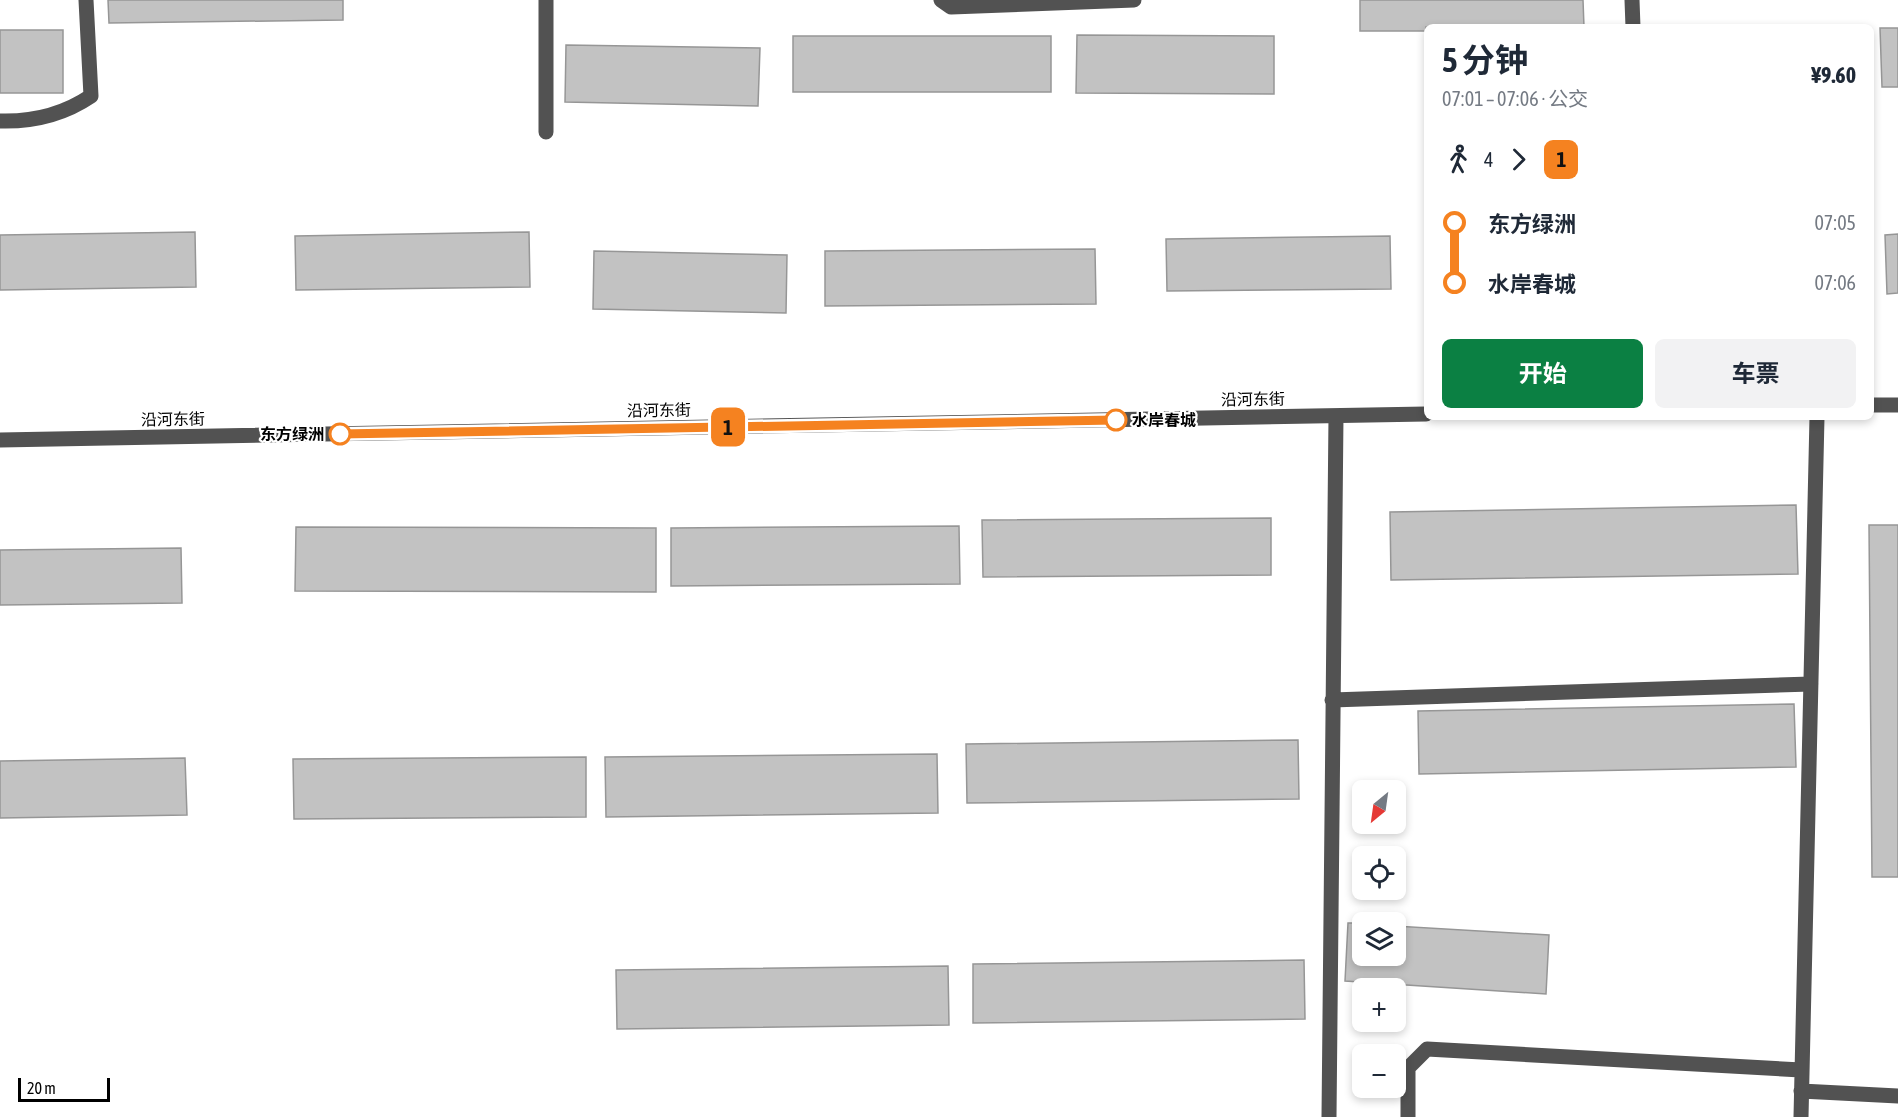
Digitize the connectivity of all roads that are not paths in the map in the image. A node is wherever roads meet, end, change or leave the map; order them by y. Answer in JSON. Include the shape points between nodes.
{"nodes":[{"id":1,"x":86,"y":0,"type":"edge"},
{"id":2,"x":546,"y":0,"type":"edge"},
{"id":3,"x":941,"y":0,"type":"edge"},
{"id":4,"x":1134,"y":0,"type":"edge"},
{"id":5,"x":1632,"y":0,"type":"edge"},
{"id":6,"x":1633,"y":24,"type":"edge"},
{"id":7,"x":0,"y":121,"type":"edge"},
{"id":8,"x":546,"y":132,"type":"dead end"},
{"id":9,"x":1874,"y":405,"type":"edge"},
{"id":10,"x":1898,"y":405,"type":"edge"},
{"id":11,"x":1424,"y":414,"type":"edge"},
{"id":12,"x":1336,"y":416,"type":"junction"},
{"id":13,"x":1817,"y":420,"type":"edge"},
{"id":14,"x":0,"y":440,"type":"edge"},
{"id":15,"x":1811,"y":684,"type":"junction"},
{"id":16,"x":1332,"y":700,"type":"junction"},
{"id":17,"x":1801,"y":1070,"type":"junction"},
{"id":18,"x":1801,"y":1091,"type":"junction"},
{"id":19,"x":1898,"y":1096,"type":"edge"},
{"id":20,"x":1329,"y":1117,"type":"edge"},
{"id":21,"x":1408,"y":1117,"type":"edge"},
{"id":22,"x":1801,"y":1117,"type":"edge"}],
"edges":[{"from":1,"to":7,"type":"street","via":[[92,96],[28,122]]},
{"from":2,"to":8,"type":"street"},
{"from":3,"to":4,"type":"street","via":[[951,7]]},
{"from":5,"to":6,"type":"street"},
{"from":9,"to":10,"type":"street"},
{"from":11,"to":12,"type":"street","name":"沿河东街"},
{"from":12,"to":14,"type":"street","name":"沿河东街"},
{"from":12,"to":16,"type":"street"},
{"from":13,"to":15,"type":"street"},
{"from":15,"to":16,"type":"street"},
{"from":15,"to":17,"type":"street"},
{"from":16,"to":20,"type":"street"},
{"from":17,"to":18,"type":"street"},
{"from":17,"to":21,"type":"street","via":[[1427,1049],[1408,1068]]},
{"from":18,"to":19,"type":"street"},
{"from":18,"to":22,"type":"street"}]}
